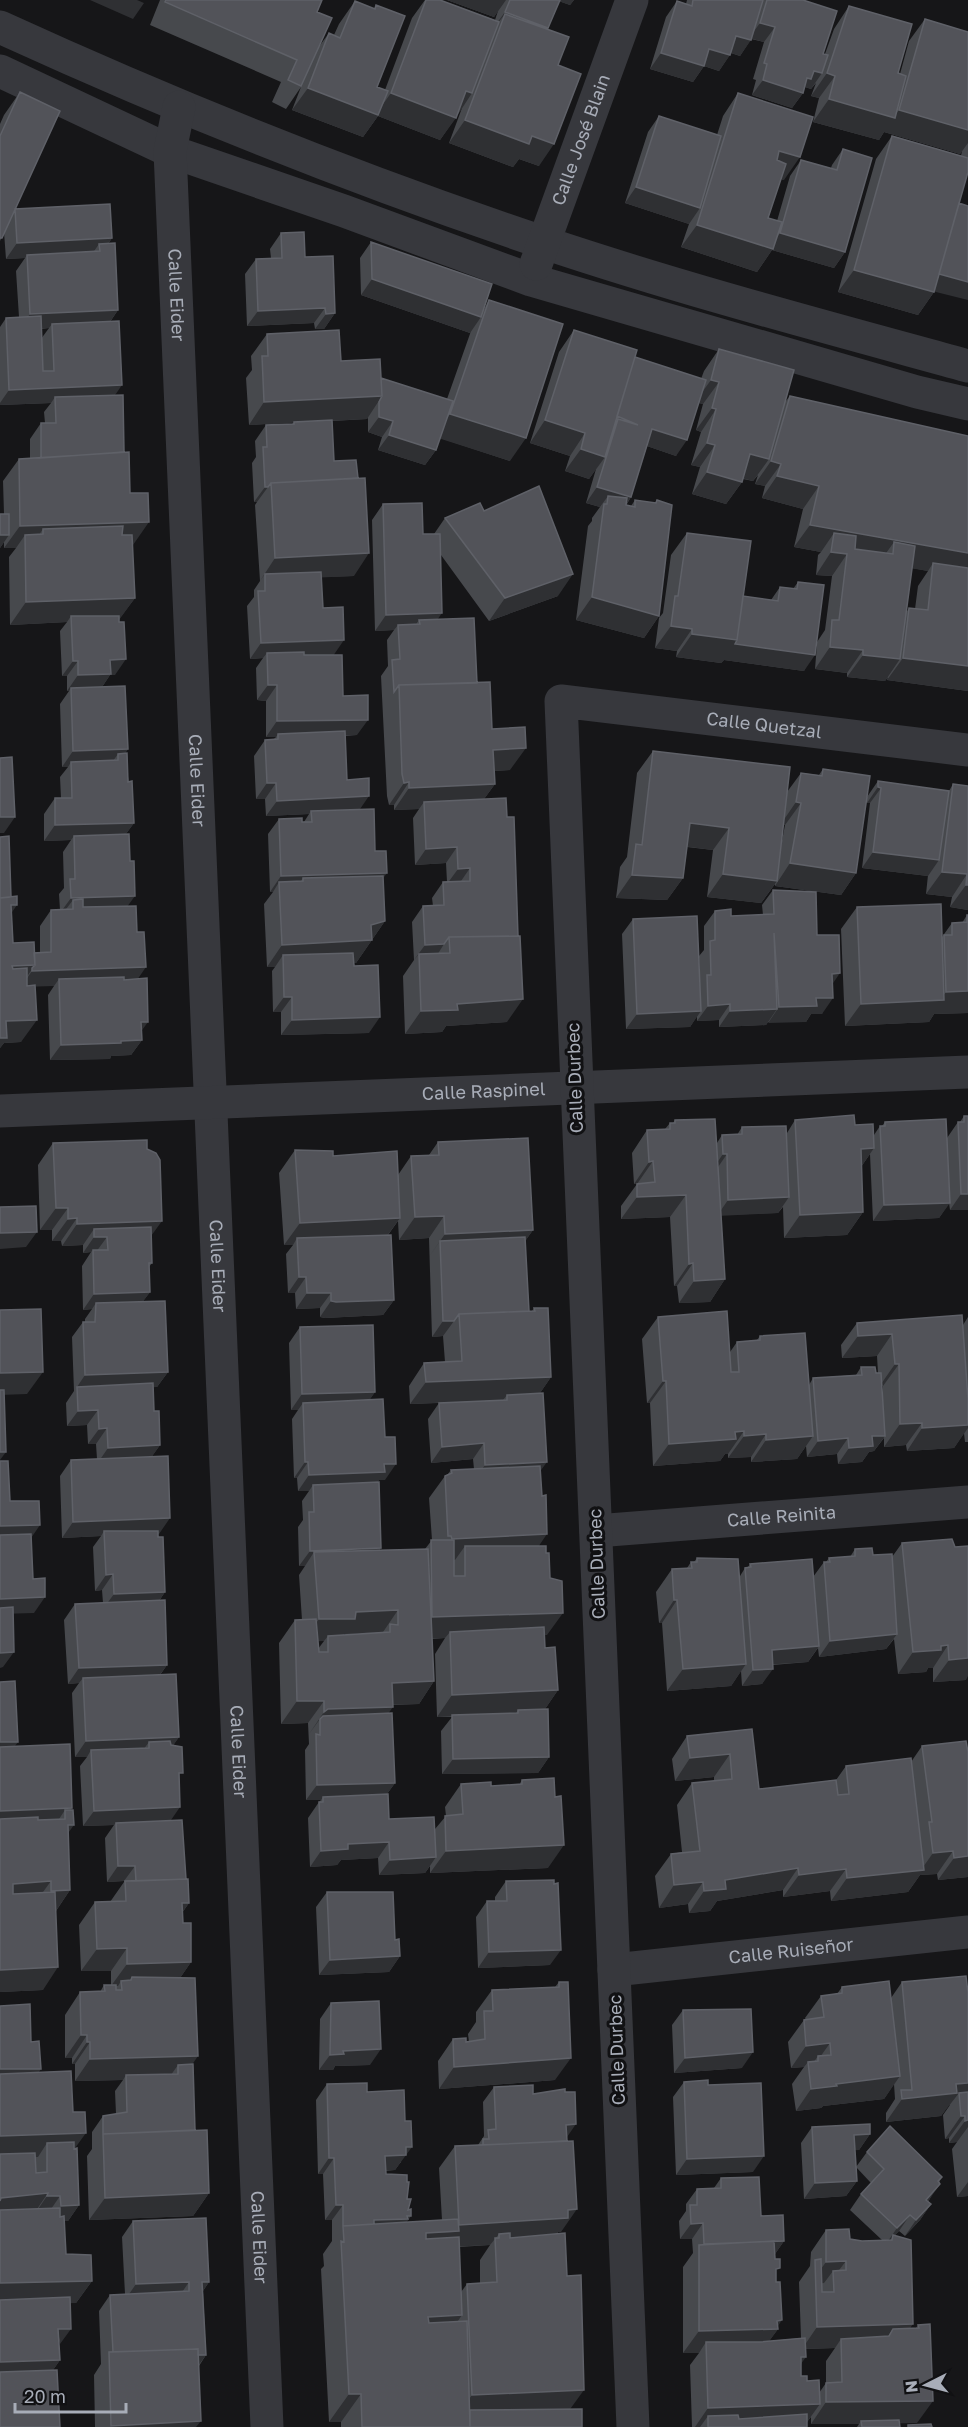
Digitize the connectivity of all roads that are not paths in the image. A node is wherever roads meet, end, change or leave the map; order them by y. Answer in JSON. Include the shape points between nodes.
{"nodes":[{"id":1,"x":632,"y":0,"type":"edge"},
{"id":2,"x":0,"y":27,"type":"edge"},
{"id":3,"x":0,"y":71,"type":"edge"},
{"id":4,"x":179,"y":107,"type":"junction"},
{"id":5,"x":170,"y":151,"type":"junction"},
{"id":6,"x":544,"y":243,"type":"junction"},
{"id":7,"x":531,"y":280,"type":"junction"},
{"id":8,"x":968,"y":366,"type":"edge"},
{"id":9,"x":968,"y":404,"type":"edge"},
{"id":10,"x":561,"y":701,"type":"joint"},
{"id":11,"x":968,"y":750,"type":"edge"},
{"id":12,"x":968,"y":1072,"type":"edge"},
{"id":13,"x":575,"y":1089,"type":"junction"},
{"id":14,"x":212,"y":1102,"type":"junction"},
{"id":15,"x":0,"y":1111,"type":"edge"},
{"id":16,"x":968,"y":1502,"type":"edge"},
{"id":17,"x":596,"y":1531,"type":"junction"},
{"id":18,"x":968,"y":1932,"type":"edge"},
{"id":19,"x":614,"y":1971,"type":"junction"},
{"id":20,"x":267,"y":2427,"type":"edge"},
{"id":21,"x":633,"y":2427,"type":"edge"}],
"edges":[{"from":1,"to":6,"type":"street","name":"Calle José Blain"},
{"from":2,"to":4,"type":"street"},
{"from":3,"to":5,"type":"street"},
{"from":4,"to":5,"type":"street","name":"Calle Eider"},
{"from":4,"to":6,"type":"street","via":[[376,184]]},
{"from":5,"to":7,"type":"street"},
{"from":5,"to":14,"type":"street","name":"Calle Eider"},
{"from":6,"to":7,"type":"street","name":"Calle José Blain"},
{"from":6,"to":8,"type":"street"},
{"from":7,"to":9,"type":"street"},
{"from":10,"to":11,"type":"street","name":"Calle Quetzal"},
{"from":10,"to":13,"type":"street","name":"Calle Durbec"},
{"from":12,"to":13,"type":"street","name":"Calle Raspinel"},
{"from":13,"to":14,"type":"street","name":"Calle Raspinel"},
{"from":13,"to":17,"type":"street","name":"Calle Durbec"},
{"from":14,"to":15,"type":"street","name":"Calle Raspinel"},
{"from":14,"to":20,"type":"street","name":"Calle Eider"},
{"from":16,"to":17,"type":"street","name":"Calle Reinita"},
{"from":17,"to":19,"type":"street","name":"Calle Durbec"},
{"from":18,"to":19,"type":"street","name":"Calle Ruiseñor"},
{"from":19,"to":21,"type":"street","name":"Calle Durbec"}]}
